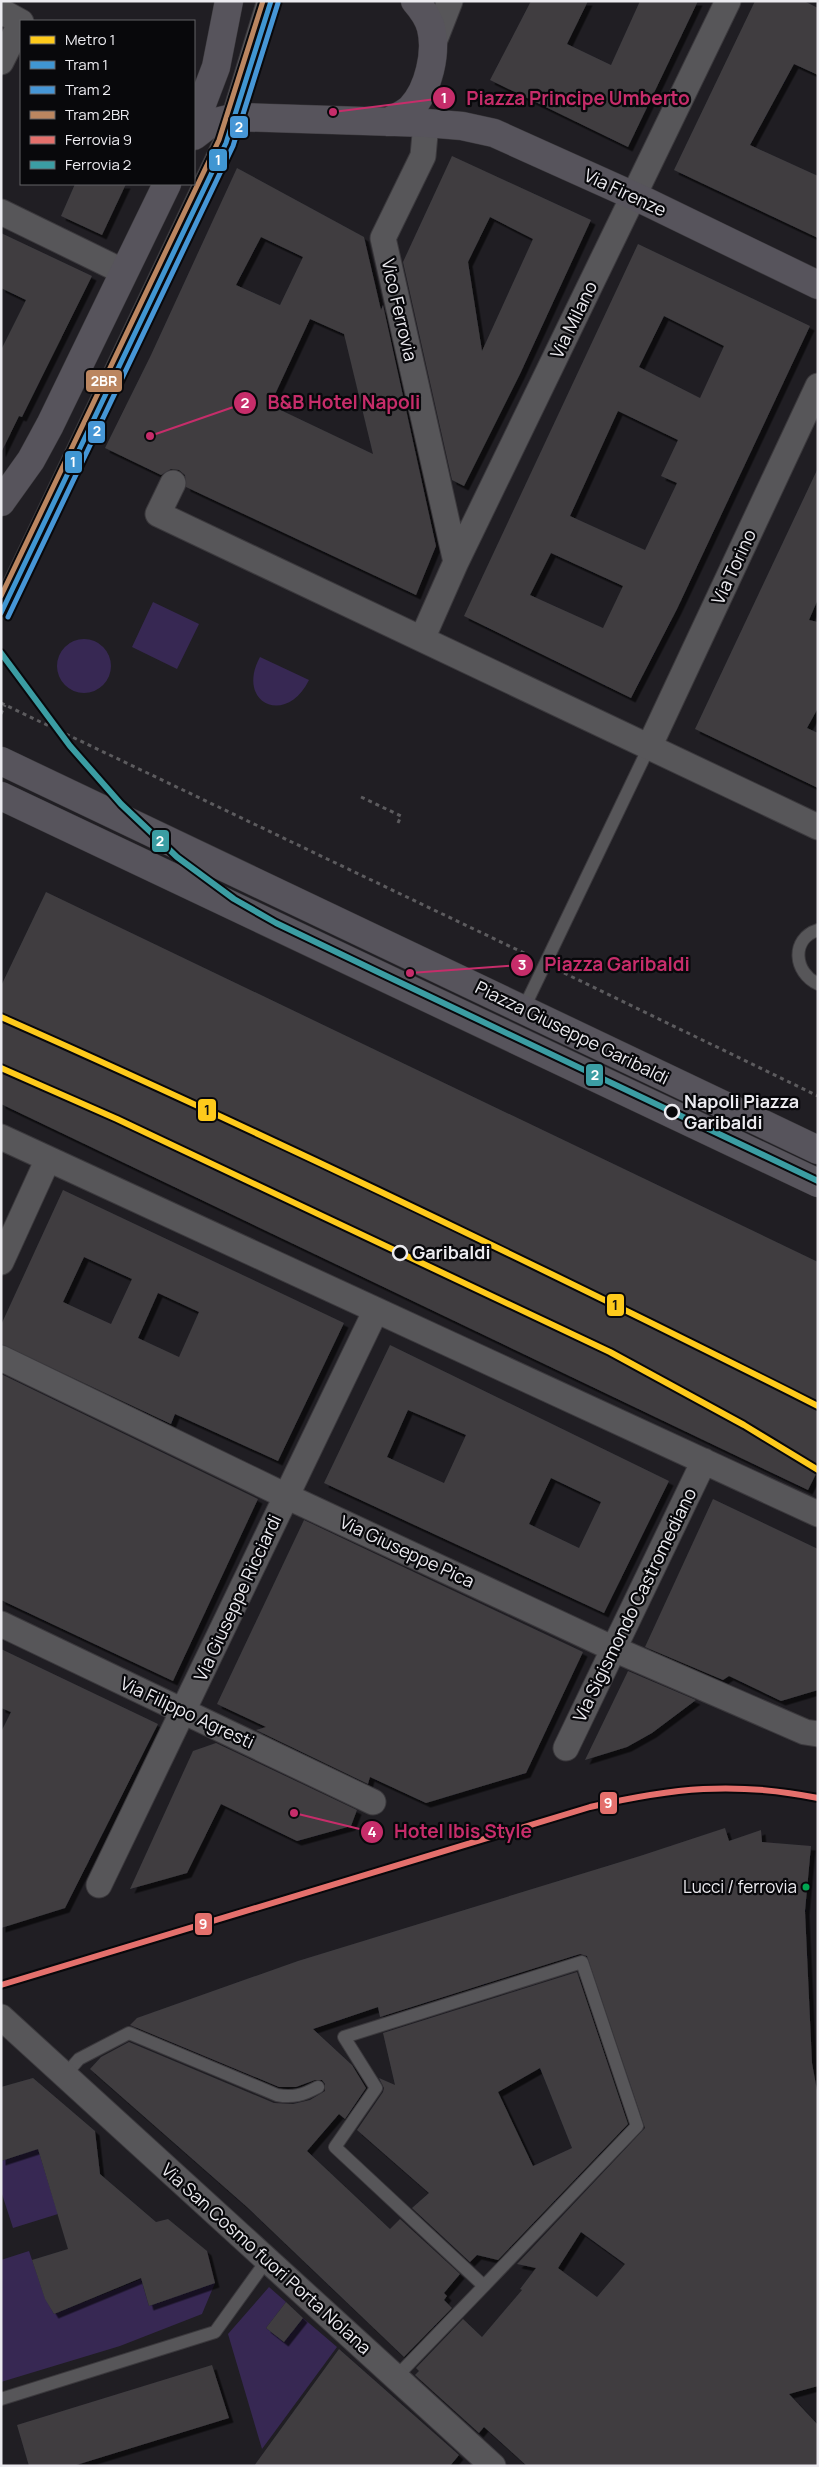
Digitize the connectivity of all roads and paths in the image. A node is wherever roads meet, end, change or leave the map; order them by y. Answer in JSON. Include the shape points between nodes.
{"nodes":[{"id":1,"x":229,"y":1,"type":"edge"},
{"id":2,"x":264,"y":1,"type":"edge"},
{"id":3,"x":415,"y":1,"type":"edge"},
{"id":4,"x":450,"y":1,"type":"edge"},
{"id":5,"x":728,"y":1,"type":"edge"},
{"id":6,"x":1,"y":11,"type":"edge"},
{"id":7,"x":20,"y":21,"type":"edge"},
{"id":8,"x":20,"y":24,"type":"edge"},
{"id":9,"x":434,"y":42,"type":"junction"},
{"id":10,"x":1,"y":62,"type":"edge"},
{"id":11,"x":228,"y":117,"type":"junction"},
{"id":12,"x":195,"y":122,"type":"edge"},
{"id":13,"x":388,"y":122,"type":"junction"},
{"id":14,"x":426,"y":123,"type":"junction"},
{"id":15,"x":195,"y":135,"type":"edge"},
{"id":16,"x":167,"y":185,"type":"edge"},
{"id":17,"x":634,"y":196,"type":"junction"},
{"id":18,"x":1,"y":212,"type":"edge"},
{"id":19,"x":124,"y":272,"type":"junction"},
{"id":20,"x":818,"y":285,"type":"edge"},
{"id":21,"x":818,"y":386,"type":"edge"},
{"id":22,"x":173,"y":483,"type":"dead end"},
{"id":23,"x":1,"y":502,"type":"edge"},
{"id":24,"x":456,"y":562,"type":"junction"},
{"id":25,"x":1,"y":600,"type":"edge"},
{"id":26,"x":422,"y":639,"type":"junction"},
{"id":27,"x":3,"y":704,"type":"edge"},
{"id":28,"x":1,"y":714,"type":"edge"},
{"id":29,"x":649,"y":747,"type":"junction"},
{"id":30,"x":1,"y":761,"type":"edge"},
{"id":31,"x":1,"y":796,"type":"edge"},
{"id":32,"x":361,"y":797,"type":"dead end"},
{"id":33,"x":398,"y":823,"type":"dead end"},
{"id":34,"x":818,"y":827,"type":"edge"},
{"id":35,"x":818,"y":930,"type":"edge"},
{"id":36,"x":525,"y":953,"type":"dead end"},
{"id":37,"x":569,"y":975,"type":"dead end"},
{"id":38,"x":818,"y":984,"type":"edge"},
{"id":39,"x":523,"y":1010,"type":"junction"},
{"id":40,"x":818,"y":1096,"type":"edge"},
{"id":41,"x":1,"y":1137,"type":"edge"},
{"id":42,"x":818,"y":1150,"type":"edge"},
{"id":43,"x":48,"y":1159,"type":"junction"},
{"id":44,"x":818,"y":1183,"type":"edge"},
{"id":45,"x":1,"y":1262,"type":"edge"},
{"id":46,"x":376,"y":1310,"type":"junction"},
{"id":47,"x":1,"y":1358,"type":"edge"},
{"id":48,"x":704,"y":1461,"type":"junction"},
{"id":49,"x":286,"y":1496,"type":"junction"},
{"id":50,"x":818,"y":1514,"type":"edge"},
{"id":51,"x":1,"y":1624,"type":"edge"},
{"id":52,"x":614,"y":1649,"type":"junction"},
{"id":53,"x":184,"y":1712,"type":"junction"},
{"id":54,"x":818,"y":1734,"type":"edge"},
{"id":55,"x":566,"y":1748,"type":"dead end"},
{"id":56,"x":373,"y":1802,"type":"dead end"},
{"id":57,"x":99,"y":1885,"type":"dead end"},
{"id":58,"x":1,"y":2018,"type":"edge"},
{"id":59,"x":65,"y":2075,"type":"junction"},
{"id":60,"x":318,"y":2087,"type":"dead end"},
{"id":61,"x":267,"y":2260,"type":"junction"},
{"id":62,"x":484,"y":2286,"type":"junction"},
{"id":63,"x":396,"y":2377,"type":"junction"},
{"id":64,"x":1,"y":2399,"type":"edge"},
{"id":65,"x":478,"y":2461,"type":"edge"}],
"edges":[{"from":1,"to":12,"type":"main road","via":[[216,67]]},
{"from":2,"to":11,"type":"lane"},
{"from":3,"to":9,"type":"main road","via":[[426,14]]},
{"from":4,"to":9,"type":"street"},
{"from":5,"to":17,"type":"street","name":"Via Milano"},
{"from":6,"to":7,"type":"street"},
{"from":8,"to":10,"type":"street"},
{"from":9,"to":13,"type":"main road","via":[[420,97],[410,109]]},
{"from":11,"to":13,"type":"main road","name":"Via Firenze"},
{"from":11,"to":15,"type":"main road","via":[[211,123]]},
{"from":11,"to":25,"type":"lane"},
{"from":13,"to":14,"type":"main road","name":"Via Firenze"},
{"from":14,"to":17,"type":"main road","name":"Via Firenze","via":[[494,133]]},
{"from":14,"to":24,"type":"street","name":"Vico Ferrovia","via":[[422,156],[381,228]]},
{"from":16,"to":19,"type":"main road"},
{"from":17,"to":20,"type":"main road","name":"Via Firenze"},
{"from":17,"to":24,"type":"street","name":"Via Milano"},
{"from":18,"to":19,"type":"street"},
{"from":19,"to":23,"type":"main road","via":[[50,425],[31,460]]},
{"from":21,"to":29,"type":"street","name":"Via Torino"},
{"from":22,"to":26,"type":"street","via":[[158,514]]},
{"from":24,"to":26,"type":"street","name":"Via Milano"},
{"from":26,"to":29,"type":"street"},
{"from":27,"to":28,"type":"path"},
{"from":27,"to":36,"type":"path"},
{"from":29,"to":34,"type":"street"},
{"from":29,"to":39,"type":"lane"},
{"from":30,"to":39,"type":"main road","name":"Piazza Giuseppe Garibaldi"},
{"from":31,"to":44,"type":"main road","name":"Piazza Giuseppe Garibaldi"},
{"from":32,"to":33,"type":"path","via":[[401,816]]},
{"from":35,"to":38,"type":"lane","via":[[807,936],[798,953],[802,972]]},
{"from":37,"to":40,"type":"path"},
{"from":39,"to":42,"type":"main road","name":"Piazza Giuseppe Garibaldi"},
{"from":41,"to":43,"type":"street"},
{"from":43,"to":45,"type":"street"},
{"from":43,"to":46,"type":"street"},
{"from":46,"to":48,"type":"street"},
{"from":46,"to":49,"type":"street","name":"Via Giuseppe Ricciardi"},
{"from":47,"to":49,"type":"street","name":"Via Giuseppe Pica"},
{"from":48,"to":50,"type":"street"},
{"from":48,"to":52,"type":"street","name":"Via Sigismondo Castromediano"},
{"from":49,"to":52,"type":"street","name":"Via Giuseppe Pica"},
{"from":49,"to":53,"type":"street","name":"Via Giuseppe Ricciardi"},
{"from":51,"to":53,"type":"street","name":"Via Filippo Agresti"},
{"from":52,"to":54,"type":"street","name":"Via Giuseppe Pica","via":[[805,1732]]},
{"from":52,"to":55,"type":"street","name":"Via Sigismondo Castromediano"},
{"from":53,"to":56,"type":"street","name":"Via Filippo Agresti"},
{"from":53,"to":57,"type":"street","name":"Via Giuseppe Ricciardi"},
{"from":58,"to":59,"type":"street","name":"Via San Cosmo fuori Porta Nolana"},
{"from":59,"to":60,"type":"lane","via":[[79,2058],[129,2033],[276,2095],[302,2095]]},
{"from":59,"to":61,"type":"street","name":"Via San Cosmo fuori Porta Nolana"},
{"from":61,"to":63,"type":"street","name":"Via San Cosmo fuori Porta Nolana"},
{"from":61,"to":64,"type":"lane","via":[[215,2332]]},
{"from":62,"to":62,"type":"lane","via":[[637,2126],[582,1962],[344,2037],[376,2088],[335,2147]]},
{"from":62,"to":63,"type":"lane"},
{"from":63,"to":65,"type":"street","name":"Via San Cosmo fuori Porta Nolana"}]}
